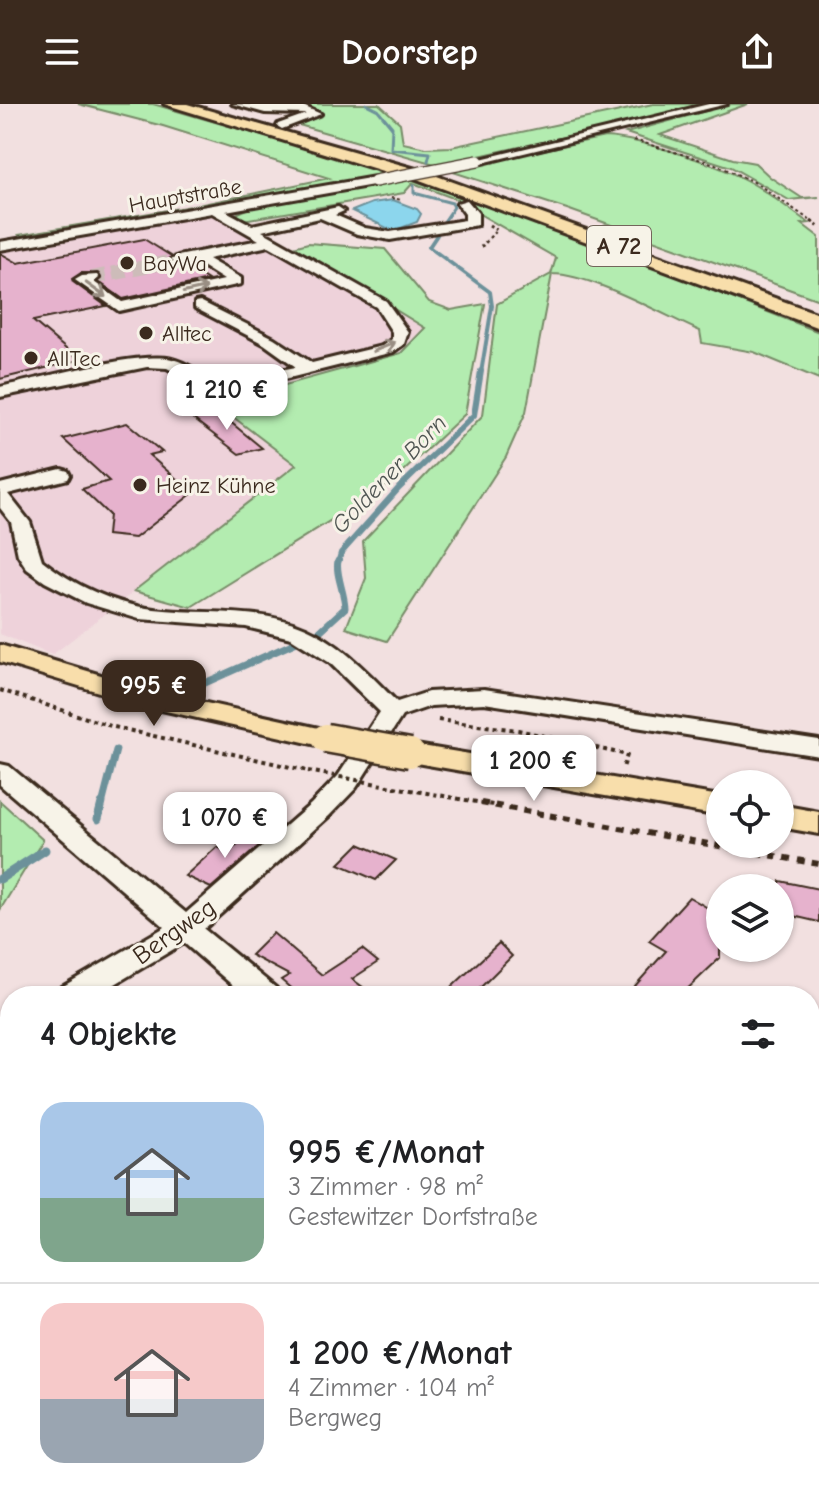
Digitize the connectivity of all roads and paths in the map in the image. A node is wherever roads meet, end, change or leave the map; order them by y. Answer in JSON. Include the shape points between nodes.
{"nodes":[{"id":1,"x":171,"y":104,"type":"edge"},
{"id":2,"x":199,"y":104,"type":"edge"},
{"id":3,"x":237,"y":104,"type":"edge"},
{"id":4,"x":722,"y":104,"type":"edge"},
{"id":5,"x":305,"y":107,"type":"edge"},
{"id":6,"x":282,"y":126,"type":"junction"},
{"id":7,"x":655,"y":146,"type":"dead end"},
{"id":8,"x":420,"y":172,"type":"junction"},
{"id":9,"x":463,"y":203,"type":"dead end"},
{"id":10,"x":348,"y":209,"type":"dead end"},
{"id":11,"x":216,"y":210,"type":"junction"},
{"id":12,"x":323,"y":215,"type":"junction"},
{"id":13,"x":819,"y":227,"type":"edge"},
{"id":14,"x":247,"y":230,"type":"junction"},
{"id":15,"x":268,"y":242,"type":"junction"},
{"id":16,"x":0,"y":246,"type":"edge"},
{"id":17,"x":196,"y":257,"type":"junction"},
{"id":18,"x":178,"y":260,"type":"tunnel mouth"},
{"id":19,"x":92,"y":278,"type":"dead end"},
{"id":20,"x":221,"y":299,"type":"dead end"},
{"id":21,"x":200,"y":305,"type":"dead end"},
{"id":22,"x":819,"y":308,"type":"edge"},
{"id":23,"x":819,"y":321,"type":"edge"},
{"id":24,"x":316,"y":366,"type":"junction"},
{"id":25,"x":0,"y":392,"type":"edge"},
{"id":26,"x":61,"y":475,"type":"dead end"},
{"id":27,"x":0,"y":490,"type":"edge"},
{"id":28,"x":5,"y":507,"type":"edge"},
{"id":29,"x":0,"y":653,"type":"edge"},
{"id":30,"x":0,"y":690,"type":"edge"},
{"id":31,"x":393,"y":711,"type":"junction"},
{"id":32,"x":428,"y":719,"type":"dead end"},
{"id":33,"x":819,"y":748,"type":"edge"},
{"id":34,"x":615,"y":767,"type":"dead end"},
{"id":35,"x":0,"y":772,"type":"edge"},
{"id":36,"x":706,"y":804,"type":"edge"},
{"id":37,"x":794,"y":819,"type":"edge"},
{"id":38,"x":819,"y":823,"type":"edge"},
{"id":39,"x":819,"y":864,"type":"edge"},
{"id":40,"x":187,"y":928,"type":"junction"},
{"id":41,"x":88,"y":986,"type":"edge"},
{"id":42,"x":254,"y":986,"type":"edge"}],
"edges":[{"from":1,"to":8,"type":"highway","number":"A 72"},
{"from":2,"to":6,"type":"highway","number":"A 72"},
{"from":3,"to":5,"type":"street","via":[[265,110]]},
{"from":4,"to":11,"type":"street","name":"Hauptstraße","bridge":true,"via":[[478,161]]},
{"from":5,"to":6,"type":"street","via":[[316,114]]},
{"from":6,"to":8,"type":"highway","number":"A 72"},
{"from":7,"to":13,"type":"path","via":[[756,183]]},
{"from":8,"to":22,"type":"highway","number":"A 72"},
{"from":8,"to":23,"type":"highway","number":"A 72"},
{"from":9,"to":12,"type":"street","via":[[473,222],[390,236]]},
{"from":10,"to":12,"type":"street"},
{"from":11,"to":14,"type":"street"},
{"from":11,"to":16,"type":"street","name":"Hauptstraße"},
{"from":12,"to":14,"type":"street"},
{"from":14,"to":15,"type":"street"},
{"from":15,"to":17,"type":"street"},
{"from":24,"to":15,"type":"street","one_way":true,"via":[[387,349],[399,341],[400,332],[381,304]]},
{"from":17,"to":18,"type":"street"},
{"from":19,"to":17,"type":"street","one_way":true,"via":[[82,280],[119,307],[236,281]]},
{"from":20,"to":24,"type":"street"},
{"from":21,"to":24,"type":"street"},
{"from":24,"to":25,"type":"street","via":[[223,386],[170,363],[147,362]]},
{"from":26,"to":27,"type":"street"},
{"from":28,"to":31,"type":"street","via":[[22,525],[29,559],[73,588],[128,610],[249,620],[307,638],[351,668]]},
{"from":29,"to":36,"type":"main road","bridge":true,"via":[[158,701],[326,738]]},
{"from":30,"to":39,"type":"path","bridge":true,"via":[[177,742],[308,771]]},
{"from":31,"to":33,"type":"street","via":[[428,699],[484,696]]},
{"from":31,"to":40,"type":"street","name":"Bergweg","via":[[352,779]]},
{"from":32,"to":34,"type":"path","via":[[518,730],[627,755],[623,768]]},
{"from":35,"to":40,"type":"street"},
{"from":37,"to":38,"type":"main road"},
{"from":40,"to":41,"type":"street","name":"Bergweg"},
{"from":40,"to":42,"type":"street"}]}
